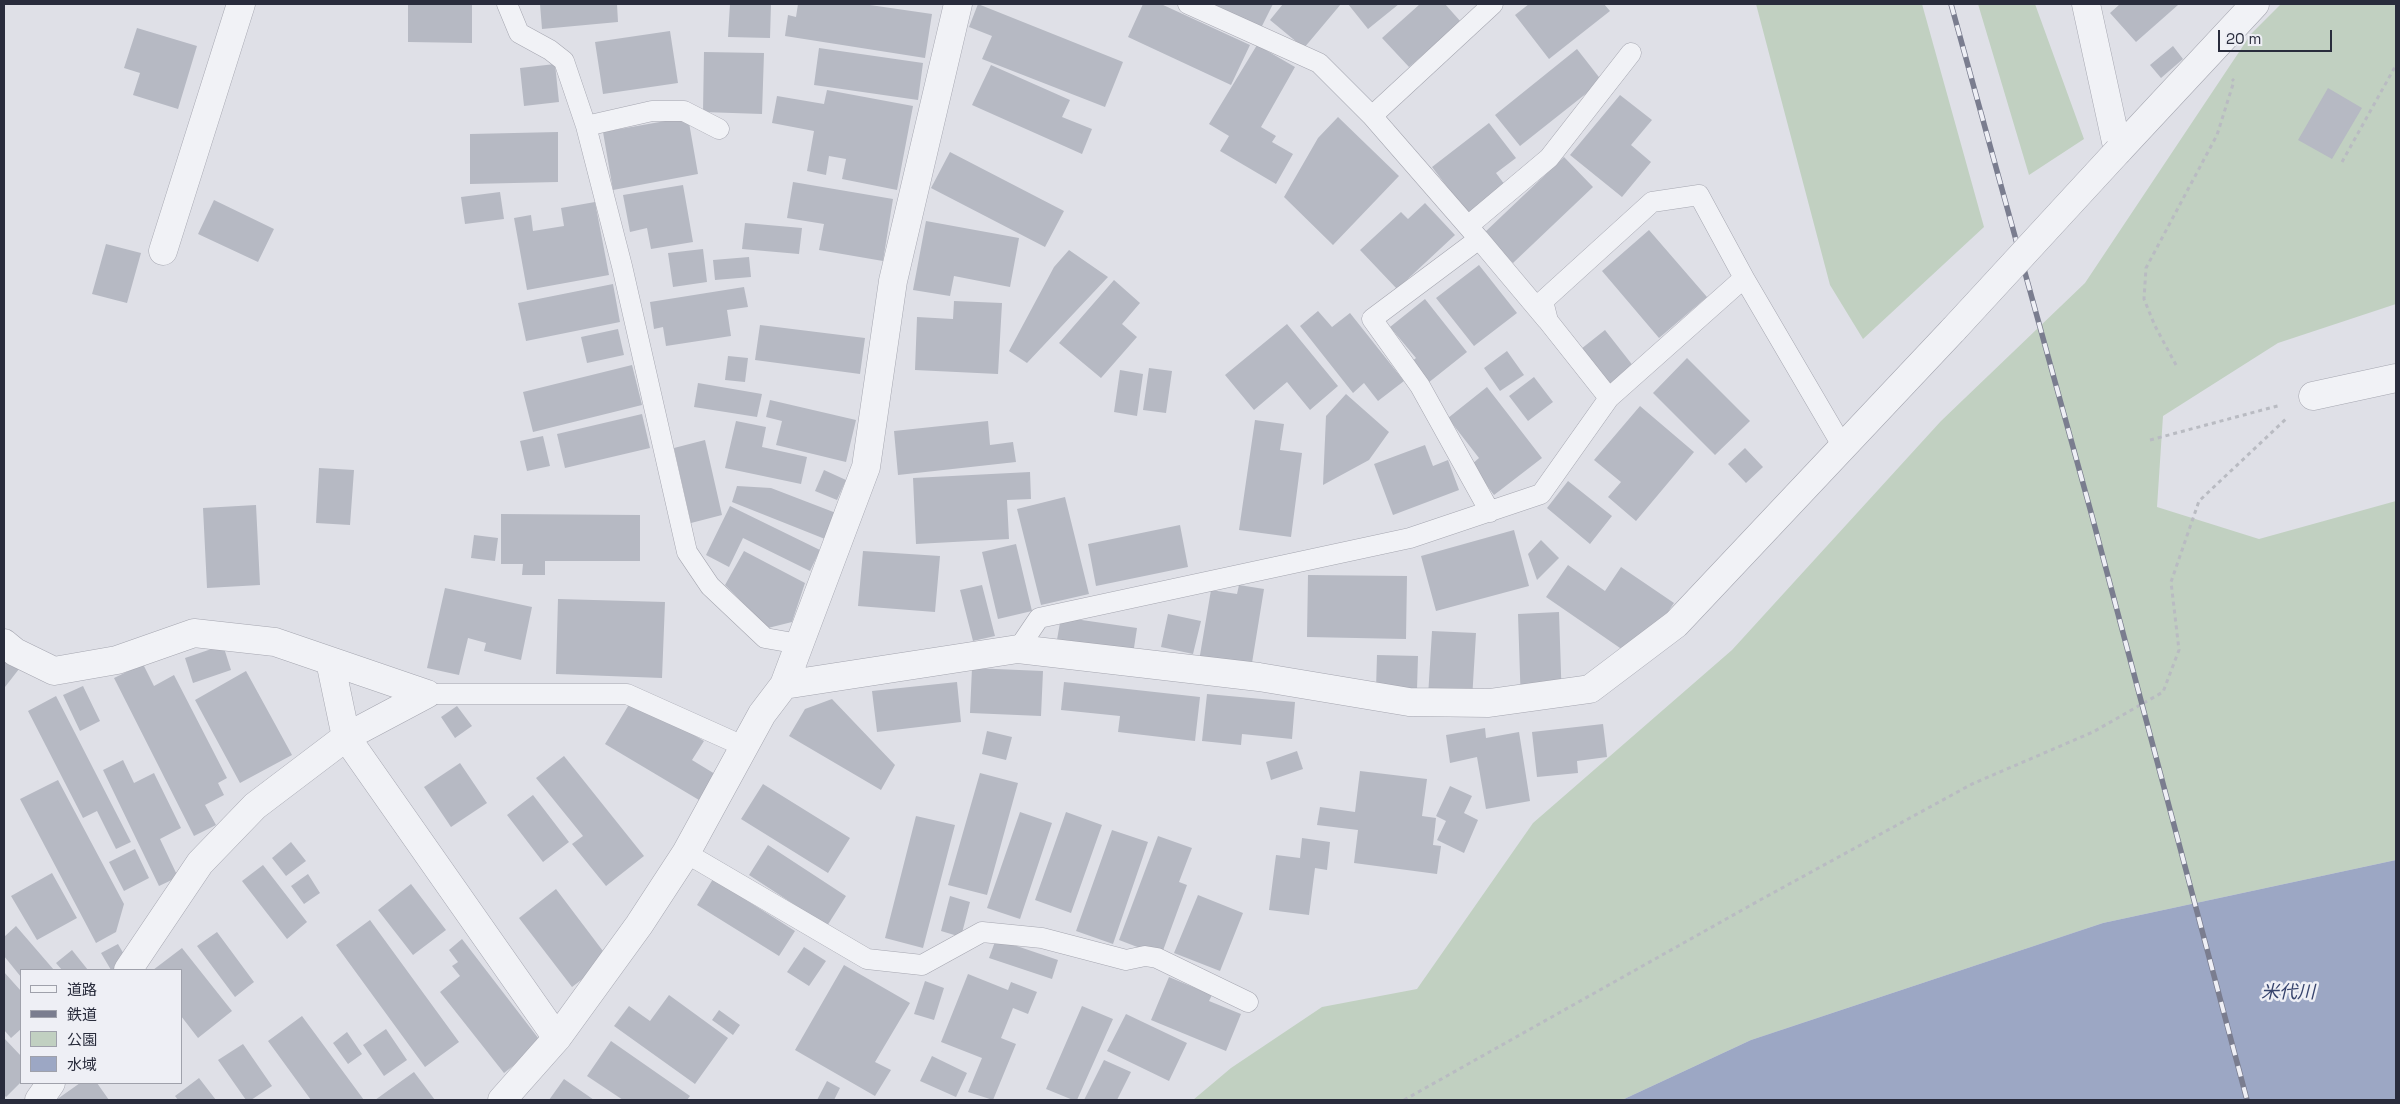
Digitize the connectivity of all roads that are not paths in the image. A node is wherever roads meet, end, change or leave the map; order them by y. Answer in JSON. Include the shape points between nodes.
{"nodes":[{"id":1,"x":241,"y":4,"type":"edge"},
{"id":2,"x":507,"y":4,"type":"edge"},
{"id":3,"x":958,"y":4,"type":"edge"},
{"id":4,"x":1188,"y":4,"type":"edge"},
{"id":5,"x":1493,"y":4,"type":"edge"},
{"id":6,"x":2086,"y":4,"type":"edge"},
{"id":7,"x":2254,"y":4,"type":"edge"},
{"id":8,"x":1631,"y":53,"type":"dead end"},
{"id":9,"x":1372,"y":116,"type":"junction"},
{"id":10,"x":586,"y":126,"type":"junction"},
{"id":11,"x":719,"y":129,"type":"dead end"},
{"id":12,"x":2118,"y":150,"type":"junction"},
{"id":13,"x":1473,"y":233,"type":"junction"},
{"id":14,"x":163,"y":252,"type":"dead end"},
{"id":15,"x":1744,"y":278,"type":"junction"},
{"id":16,"x":1548,"y":321,"type":"junction"},
{"id":17,"x":2396,"y":378,"type":"edge"},
{"id":18,"x":2313,"y":396,"type":"road end"},
{"id":19,"x":1609,"y":398,"type":"junction"},
{"id":20,"x":1843,"y":448,"type":"junction"},
{"id":21,"x":1490,"y":512,"type":"junction"},
{"id":22,"x":4,"y":644,"type":"edge"},
{"id":23,"x":799,"y":644,"type":"junction"},
{"id":24,"x":1018,"y":649,"type":"junction"},
{"id":25,"x":330,"y":661,"type":"junction"},
{"id":26,"x":784,"y":684,"type":"junction"},
{"id":27,"x":427,"y":694,"type":"junction"},
{"id":28,"x":346,"y":737,"type":"junction"},
{"id":29,"x":743,"y":746,"type":"junction"},
{"id":30,"x":686,"y":853,"type":"junction"},
{"id":31,"x":129,"y":969,"type":"edge"},
{"id":32,"x":1248,"y":1002,"type":"dead end"},
{"id":33,"x":557,"y":1038,"type":"junction"},
{"id":34,"x":50,"y":1084,"type":"edge"},
{"id":35,"x":39,"y":1100,"type":"edge"},
{"id":36,"x":502,"y":1100,"type":"edge"}],
"edges":[{"from":1,"to":14,"type":"street"},
{"from":2,"to":10,"type":"lane","via":[[519,33],[564,61]]},
{"from":3,"to":23,"type":"street","via":[[893,281],[866,467]]},
{"from":4,"to":9,"type":"lane","via":[[1319,63]]},
{"from":5,"to":9,"type":"lane"},
{"from":6,"to":12,"type":"street"},
{"from":7,"to":12,"type":"street"},
{"from":8,"to":13,"type":"lane","via":[[1549,158]]},
{"from":9,"to":13,"type":"lane"},
{"from":10,"to":11,"type":"lane","via":[[652,111],[684,111]]},
{"from":10,"to":23,"type":"lane","via":[[622,266],[687,552],[710,586],[765,638]]},
{"from":12,"to":20,"type":"street","bridge":true},
{"from":13,"to":16,"type":"lane"},
{"from":13,"to":21,"type":"lane","via":[[1372,319],[1420,386]]},
{"from":15,"to":16,"type":"lane","via":[[1699,195],[1652,202],[1543,301]]},
{"from":15,"to":19,"type":"lane"},
{"from":15,"to":20,"type":"lane"},
{"from":16,"to":19,"type":"lane"},
{"from":17,"to":18,"type":"street"},
{"from":19,"to":21,"type":"lane","via":[[1541,494]]},
{"from":20,"to":24,"type":"street","via":[[1676,624],[1590,689],[1488,703],[1409,702],[1259,677]]},
{"from":21,"to":24,"type":"lane","via":[[1410,538],[1039,618]]},
{"from":22,"to":25,"type":"street","via":[[54,671],[117,660],[194,633],[274,642]]},
{"from":23,"to":26,"type":"street"},
{"from":24,"to":26,"type":"street"},
{"from":25,"to":27,"type":"street"},
{"from":25,"to":28,"type":"street"},
{"from":26,"to":29,"type":"street"},
{"from":27,"to":28,"type":"street"},
{"from":27,"to":29,"type":"lane","via":[[627,694]]},
{"from":28,"to":31,"type":"street","via":[[255,806],[200,863]]},
{"from":28,"to":33,"type":"street"},
{"from":29,"to":30,"type":"street"},
{"from":30,"to":32,"type":"lane","via":[[867,959],[922,964],[982,932],[1042,938],[1126,960],[1145,956],[1157,958]]},
{"from":30,"to":33,"type":"street","via":[[639,925]]},
{"from":33,"to":36,"type":"street"},
{"from":34,"to":35,"type":"street"}]}
